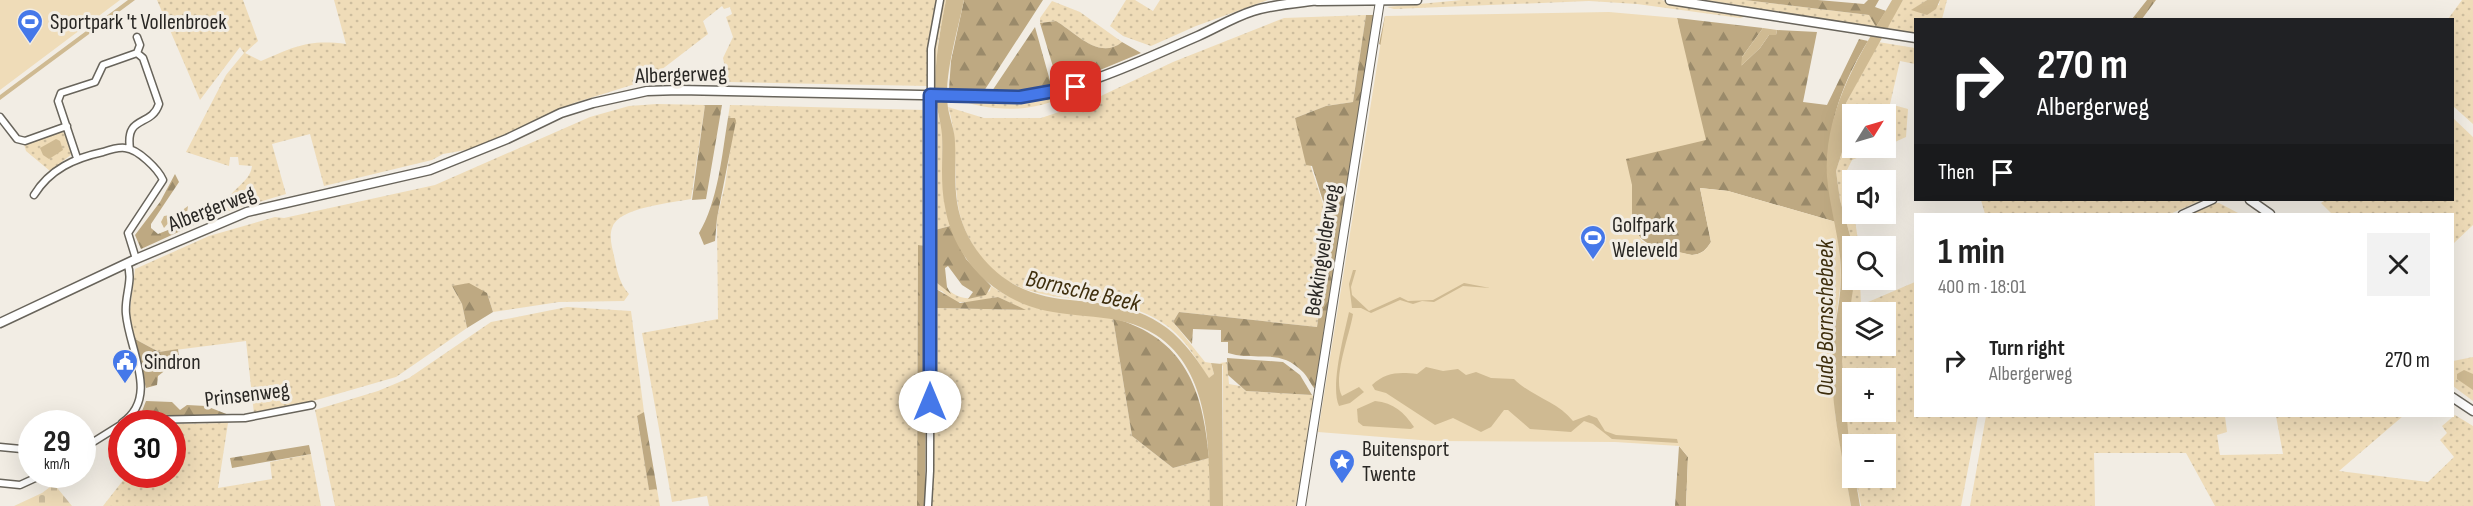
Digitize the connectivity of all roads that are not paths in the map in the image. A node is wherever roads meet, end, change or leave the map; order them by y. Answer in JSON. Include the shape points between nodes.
{"nodes":[{"id":1,"x":940,"y":0,"type":"edge"},
{"id":2,"x":1318,"y":0,"type":"edge"},
{"id":3,"x":1417,"y":0,"type":"edge"},
{"id":4,"x":1670,"y":0,"type":"edge"},
{"id":5,"x":1380,"y":1,"type":"edge"},
{"id":6,"x":137,"y":37,"type":"dead end"},
{"id":7,"x":1914,"y":38,"type":"edge"},
{"id":8,"x":137,"y":53,"type":"junction"},
{"id":9,"x":932,"y":95,"type":"junction"},
{"id":10,"x":0,"y":117,"type":"edge"},
{"id":11,"x":67,"y":126,"type":"junction"},
{"id":12,"x":130,"y":149,"type":"junction"},
{"id":13,"x":77,"y":158,"type":"junction"},
{"id":14,"x":34,"y":195,"type":"dead end"},
{"id":15,"x":2211,"y":201,"type":"edge"},
{"id":16,"x":2251,"y":201,"type":"edge"},
{"id":17,"x":2184,"y":213,"type":"edge"},
{"id":18,"x":2269,"y":213,"type":"edge"},
{"id":19,"x":132,"y":261,"type":"junction"},
{"id":20,"x":0,"y":323,"type":"edge"},
{"id":21,"x":2454,"y":398,"type":"edge"},
{"id":22,"x":312,"y":405,"type":"dead end"},
{"id":23,"x":136,"y":410,"type":"edge"},
{"id":24,"x":2473,"y":411,"type":"edge"},
{"id":25,"x":186,"y":419,"type":"edge"},
{"id":26,"x":0,"y":447,"type":"edge"},
{"id":27,"x":18,"y":449,"type":"edge"},
{"id":28,"x":0,"y":483,"type":"edge"},
{"id":29,"x":18,"y":485,"type":"edge"},
{"id":30,"x":928,"y":506,"type":"edge"},
{"id":31,"x":1301,"y":506,"type":"edge"}],
"edges":[{"from":1,"to":9,"type":"street","via":[[932,38]]},
{"from":2,"to":5,"type":"main road","name":"Albergerweg"},
{"from":2,"to":9,"type":"main road","name":"Albergerweg","via":[[1251,12],[1149,58],[1060,91],[1020,97]]},
{"from":3,"to":5,"type":"main road","name":"Albergerweg"},
{"from":4,"to":7,"type":"main road"},
{"from":5,"to":31,"type":"street","name":"Bekkingvelderweg"},
{"from":6,"to":8,"type":"street"},
{"from":8,"to":11,"type":"street","via":[[103,65],[95,82],[62,93],[58,101]]},
{"from":8,"to":12,"type":"street","via":[[143,57],[159,105],[130,128]]},
{"from":9,"to":19,"type":"main road","name":"Albergerweg","via":[[680,90],[627,94],[561,113],[430,170],[247,212]]},
{"from":9,"to":30,"type":"street"},
{"from":10,"to":11,"type":"street","via":[[17,139],[25,141]]},
{"from":11,"to":13,"type":"street"},
{"from":12,"to":13,"type":"street","via":[[123,147]]},
{"from":12,"to":19,"type":"street","via":[[160,173],[163,180],[128,233]]},
{"from":13,"to":14,"type":"street","via":[[58,170]]},
{"from":15,"to":17,"type":"street"},
{"from":16,"to":18,"type":"main road"},
{"from":19,"to":20,"type":"main road","name":"Albergerweg"},
{"from":19,"to":23,"type":"street","via":[[126,310],[141,389]]},
{"from":21,"to":24,"type":"main road"},
{"from":22,"to":25,"type":"street","name":"Prinsenweg","via":[[245,418]]},
{"from":26,"to":27,"type":"street"},
{"from":28,"to":29,"type":"street"}]}
